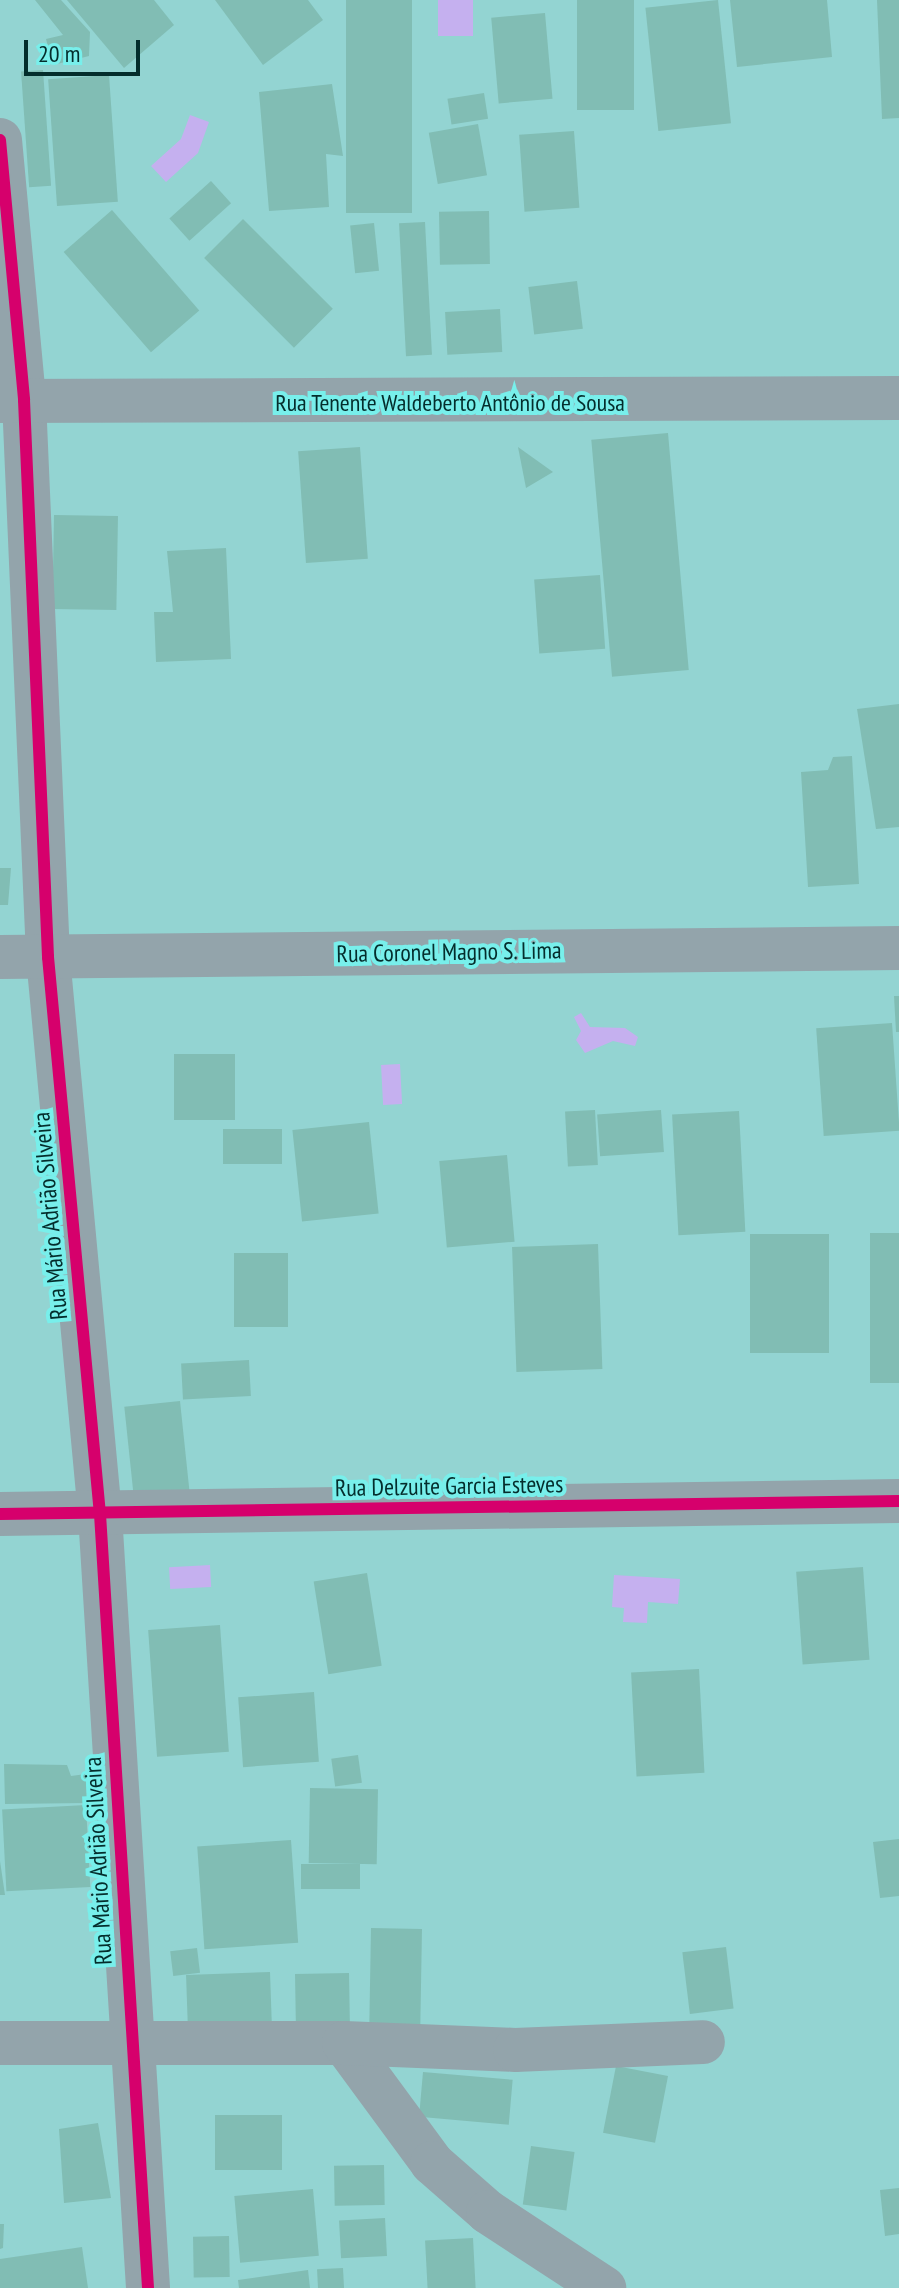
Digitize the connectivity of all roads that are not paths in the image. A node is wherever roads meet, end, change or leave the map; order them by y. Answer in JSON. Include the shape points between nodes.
{"nodes":[{"id":1,"x":0,"y":140,"type":"edge"},
{"id":2,"x":899,"y":398,"type":"edge"},
{"id":3,"x":12,"y":400,"type":"edge"},
{"id":4,"x":899,"y":948,"type":"edge"},
{"id":5,"x":0,"y":957,"type":"edge"},
{"id":6,"x":48,"y":957,"type":"junction"},
{"id":7,"x":899,"y":1501,"type":"edge"},
{"id":8,"x":0,"y":1514,"type":"edge"},
{"id":9,"x":100,"y":1514,"type":"junction"},
{"id":10,"x":131,"y":2038,"type":"junction"},
{"id":11,"x":703,"y":2042,"type":"dead end"},
{"id":12,"x":0,"y":2043,"type":"edge"},
{"id":13,"x":344,"y":2043,"type":"junction"},
{"id":14,"x":148,"y":2288,"type":"edge"},
{"id":15,"x":604,"y":2288,"type":"edge"}],
"edges":[{"from":1,"to":3,"type":"street","name":"Rua Mário Adrião Silveira"},
{"from":2,"to":3,"type":"street","name":"Rua Tenente Waldeberto Antônio de Sousa"},
{"from":3,"to":6,"type":"street","name":"Rua Mário Adrião Silveira"},
{"from":4,"to":6,"type":"street","name":"Rua Coronel Magno S. Lima"},
{"from":5,"to":6,"type":"street","name":"Rua Coronel Magno S. Lima"},
{"from":6,"to":9,"type":"street","name":"Rua Mário Adrião Silveira"},
{"from":7,"to":9,"type":"street","name":"Rua Delzuite Garcia Esteves"},
{"from":8,"to":9,"type":"street","name":"Rua Delzuite Garcia Esteves"},
{"from":9,"to":10,"type":"street","name":"Rua Mário Adrião Silveira"},
{"from":10,"to":12,"type":"street"},
{"from":10,"to":13,"type":"street"},
{"from":10,"to":14,"type":"street","name":"Rua Mário Adrião Silveira"},
{"from":11,"to":13,"type":"street","via":[[515,2050]]},
{"from":13,"to":15,"type":"street","via":[[455,2185]]}]}
